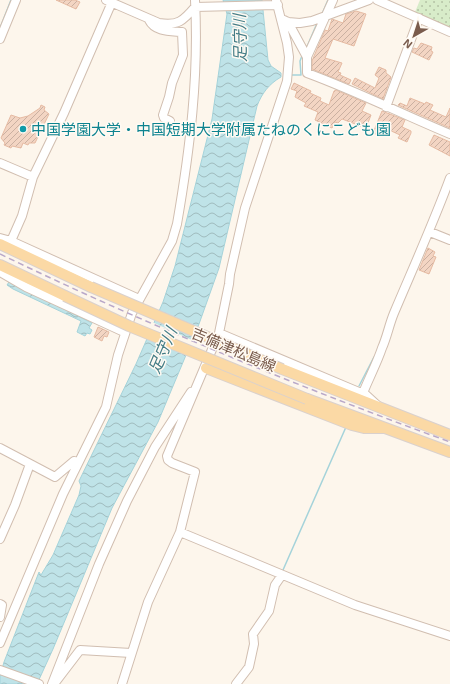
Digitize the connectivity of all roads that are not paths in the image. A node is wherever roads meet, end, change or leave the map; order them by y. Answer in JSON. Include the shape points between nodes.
{"nodes":[{"id":1,"x":16,"y":0,"type":"edge"},
{"id":2,"x":333,"y":0,"type":"edge"},
{"id":3,"x":369,"y":0,"type":"edge"},
{"id":4,"x":377,"y":0,"type":"edge"},
{"id":5,"x":109,"y":1,"type":"edge"},
{"id":6,"x":276,"y":3,"type":"edge"},
{"id":7,"x":196,"y":5,"type":"edge"},
{"id":8,"x":326,"y":15,"type":"junction"},
{"id":9,"x":281,"y":16,"type":"junction"},
{"id":10,"x":149,"y":18,"type":"junction"},
{"id":11,"x":419,"y":18,"type":"junction"},
{"id":12,"x":288,"y":22,"type":"junction"},
{"id":13,"x":450,"y":32,"type":"edge"},
{"id":14,"x":0,"y":40,"type":"edge"},
{"id":15,"x":305,"y":54,"type":"junction"},
{"id":16,"x":386,"y":106,"type":"junction"},
{"id":17,"x":170,"y":120,"type":"dead end"},
{"id":18,"x":450,"y":134,"type":"edge"},
{"id":19,"x":0,"y":163,"type":"edge"},
{"id":20,"x":33,"y":177,"type":"junction"},
{"id":21,"x":450,"y":178,"type":"edge"},
{"id":22,"x":430,"y":232,"type":"junction"},
{"id":23,"x":0,"y":238,"type":"edge"},
{"id":24,"x":450,"y":240,"type":"edge"},
{"id":25,"x":11,"y":241,"type":"junction"},
{"id":26,"x":0,"y":244,"type":"edge"},
{"id":27,"x":0,"y":272,"type":"edge"},
{"id":28,"x":138,"y":299,"type":"junction"},
{"id":29,"x":124,"y":332,"type":"junction"},
{"id":30,"x":219,"y":334,"type":"junction"},
{"id":31,"x":206,"y":368,"type":"junction"},
{"id":32,"x":201,"y":379,"type":"junction"},
{"id":33,"x":362,"y":393,"type":"junction"},
{"id":34,"x":381,"y":409,"type":"junction"},
{"id":35,"x":384,"y":428,"type":"junction"},
{"id":36,"x":450,"y":435,"type":"edge"},
{"id":37,"x":0,"y":448,"type":"edge"},
{"id":38,"x":450,"y":452,"type":"edge"},
{"id":39,"x":78,"y":462,"type":"junction"},
{"id":40,"x":30,"y":464,"type":"junction"},
{"id":41,"x":180,"y":532,"type":"junction"},
{"id":42,"x":0,"y":539,"type":"edge"},
{"id":43,"x":282,"y":575,"type":"junction"},
{"id":44,"x":0,"y":604,"type":"edge"},
{"id":45,"x":0,"y":617,"type":"edge"},
{"id":46,"x":450,"y":636,"type":"edge"},
{"id":47,"x":0,"y":643,"type":"edge"},
{"id":48,"x":131,"y":653,"type":"junction"},
{"id":49,"x":0,"y":670,"type":"edge"},
{"id":50,"x":39,"y":684,"type":"edge"},
{"id":51,"x":53,"y":684,"type":"edge"},
{"id":52,"x":122,"y":684,"type":"edge"},
{"id":53,"x":236,"y":684,"type":"edge"}],
"edges":[{"from":1,"to":14,"type":"street"},
{"from":2,"to":8,"type":"street"},
{"from":3,"to":8,"type":"street"},
{"from":4,"to":11,"type":"street"},
{"from":5,"to":10,"type":"street"},
{"from":5,"to":20,"type":"street","via":[[64,113]]},
{"from":6,"to":7,"type":"street"},
{"from":6,"to":9,"type":"street"},
{"from":7,"to":10,"type":"street","via":[[176,24],[159,23]]},
{"from":7,"to":28,"type":"street","via":[[195,100],[177,224],[172,241]]},
{"from":8,"to":12,"type":"street","via":[[300,23]]},
{"from":8,"to":15,"type":"street"},
{"from":9,"to":12,"type":"street"},
{"from":9,"to":30,"type":"street","via":[[289,56],[287,81],[244,215]]},
{"from":10,"to":17,"type":"street","via":[[152,25],[157,28],[182,32],[183,56],[163,114],[164,118]]},
{"from":11,"to":13,"type":"street"},
{"from":11,"to":16,"type":"street"},
{"from":12,"to":15,"type":"street"},
{"from":15,"to":16,"type":"street","via":[[307,73]]},
{"from":16,"to":18,"type":"street"},
{"from":19,"to":20,"type":"street"},
{"from":20,"to":25,"type":"street","via":[[22,216]]},
{"from":21,"to":22,"type":"street"},
{"from":22,"to":24,"type":"street"},
{"from":22,"to":33,"type":"street"},
{"from":23,"to":25,"type":"street"},
{"from":25,"to":28,"type":"street"},
{"from":26,"to":34,"type":"main road","name":"吉備津松島線","bridge":true,"via":[[91,287]]},
{"from":27,"to":29,"type":"street","via":[[26,287]]},
{"from":27,"to":35,"type":"main road","name":"吉備津松島線","bridge":true,"via":[[65,296],[307,400]]},
{"from":28,"to":29,"type":"street"},
{"from":29,"to":39,"type":"street","via":[[106,407]]},
{"from":30,"to":31,"type":"street"},
{"from":30,"to":33,"type":"street"},
{"from":31,"to":32,"type":"street"},
{"from":31,"to":35,"type":"main road","via":[[352,425]]},
{"from":32,"to":41,"type":"street","via":[[167,456],[172,463],[195,472]]},
{"from":32,"to":51,"type":"street","via":[[155,447],[127,501],[99,564]]},
{"from":33,"to":34,"type":"street"},
{"from":34,"to":36,"type":"main road","name":"吉備津松島線"},
{"from":35,"to":38,"type":"main road","name":"吉備津松島線"},
{"from":37,"to":40,"type":"street"},
{"from":39,"to":40,"type":"street","via":[[74,461],[55,477]]},
{"from":39,"to":47,"type":"street"},
{"from":40,"to":42,"type":"street"},
{"from":41,"to":43,"type":"street"},
{"from":41,"to":48,"type":"street","via":[[148,602]]},
{"from":43,"to":46,"type":"street","via":[[355,605]]},
{"from":43,"to":53,"type":"street","via":[[275,585],[269,611],[253,634],[249,667]]},
{"from":44,"to":45,"type":"street"},
{"from":48,"to":51,"type":"street","via":[[80,650]]},
{"from":48,"to":52,"type":"street"},
{"from":49,"to":50,"type":"street"}]}
